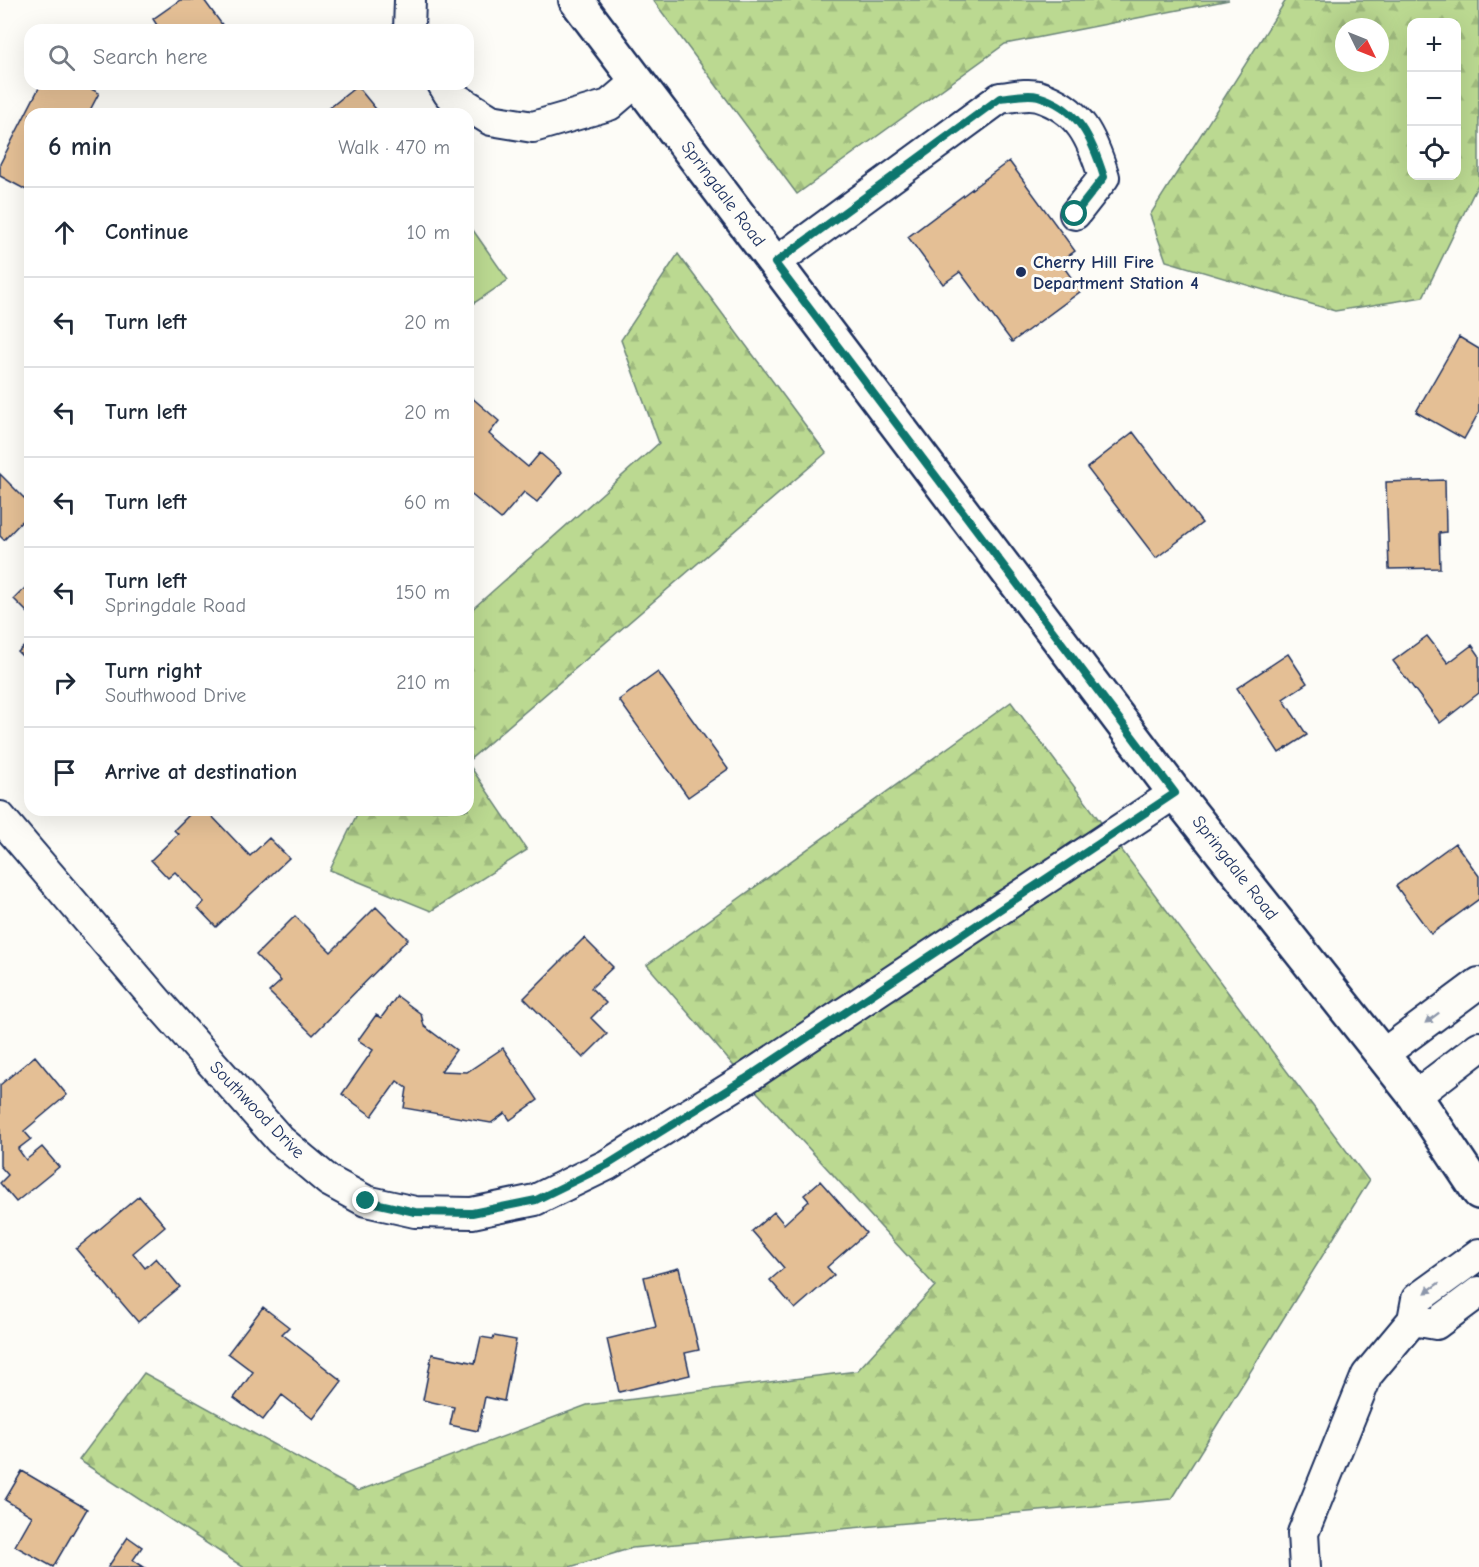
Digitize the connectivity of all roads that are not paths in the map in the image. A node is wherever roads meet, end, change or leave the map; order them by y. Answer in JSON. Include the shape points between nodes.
{"nodes":[{"id":1,"x":410,"y":0,"type":"edge"},
{"id":2,"x":576,"y":0,"type":"edge"},
{"id":3,"x":409,"y":24,"type":"edge"},
{"id":4,"x":638,"y":81,"type":"junction"},
{"id":5,"x":447,"y":90,"type":"edge"},
{"id":6,"x":472,"y":108,"type":"edge"},
{"id":7,"x":474,"y":109,"type":"edge"},
{"id":8,"x":1075,"y":214,"type":"dead end"},
{"id":9,"x":775,"y":263,"type":"junction"},
{"id":10,"x":1175,"y":793,"type":"junction"},
{"id":11,"x":0,"y":817,"type":"edge"},
{"id":12,"x":1479,"y":982,"type":"edge"},
{"id":13,"x":1479,"y":1047,"type":"edge"},
{"id":14,"x":1382,"y":1055,"type":"junction"},
{"id":15,"x":1415,"y":1096,"type":"junction"},
{"id":16,"x":1479,"y":1192,"type":"edge"},
{"id":17,"x":1479,"y":1254,"type":"edge"},
{"id":18,"x":1479,"y":1292,"type":"edge"},
{"id":19,"x":1413,"y":1320,"type":"junction"},
{"id":20,"x":1310,"y":1565,"type":"edge"}],
"edges":[{"from":1,"to":3,"type":"street"},
{"from":2,"to":4,"type":"main road","name":"Springdale Road"},
{"from":4,"to":7,"type":"street","via":[[609,105],[533,127],[491,120]]},
{"from":4,"to":9,"type":"main road","name":"Springdale Road"},
{"from":5,"to":6,"type":"street"},
{"from":8,"to":9,"type":"street","via":[[1104,177],[1095,150],[1073,113],[1036,96],[1000,98]]},
{"from":9,"to":10,"type":"main road","name":"Springdale Road"},
{"from":10,"to":11,"type":"street","name":"Southwood Drive","via":[[745,1079],[607,1165],[536,1200],[472,1213],[415,1212],[366,1201],[328,1181],[280,1140]]},
{"from":10,"to":14,"type":"main road","name":"Springdale Road"},
{"from":12,"to":14,"type":"street","one_way":true},
{"from":13,"to":15,"type":"street"},
{"from":14,"to":15,"type":"main road","name":"Springdale Road"},
{"from":15,"to":16,"type":"main road","name":"Springdale Road"},
{"from":17,"to":19,"type":"street","one_way":true,"via":[[1417,1299]]},
{"from":18,"to":19,"type":"street","via":[[1436,1324]]},
{"from":19,"to":20,"type":"street","via":[[1367,1375],[1303,1533]]}]}
